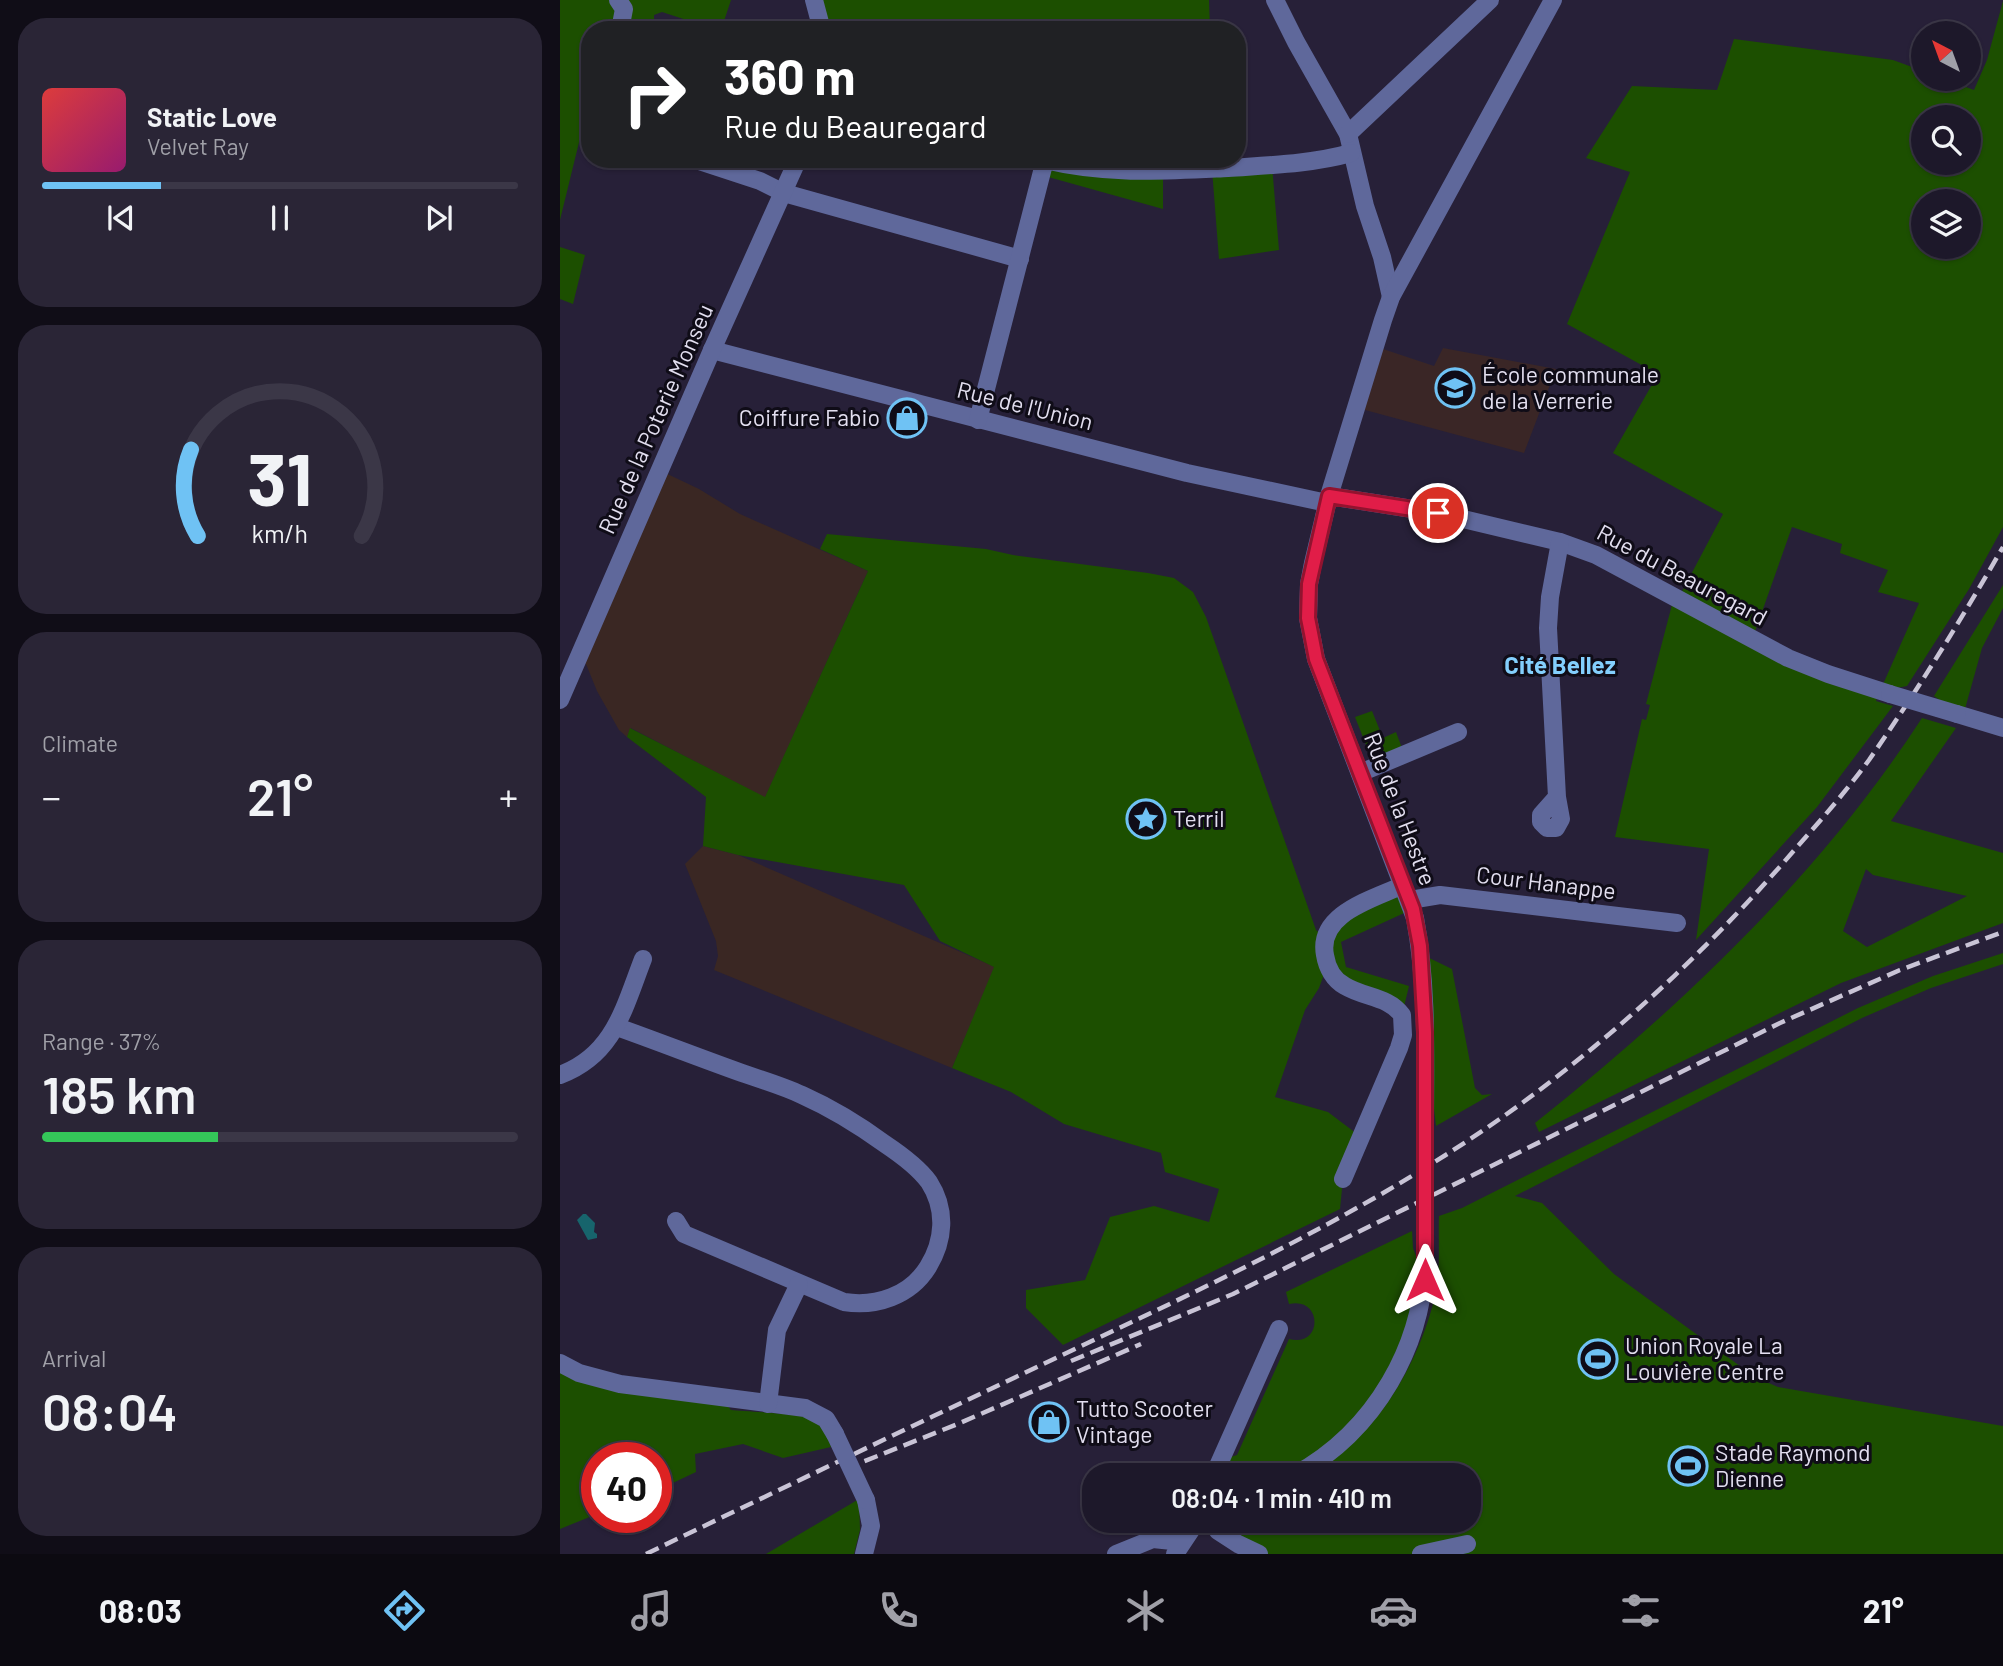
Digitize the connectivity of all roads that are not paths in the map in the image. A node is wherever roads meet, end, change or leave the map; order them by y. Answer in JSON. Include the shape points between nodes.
{"nodes":[{"id":1,"x":814,"y":0,"type":"edge"},
{"id":2,"x":1275,"y":0,"type":"edge"},
{"id":3,"x":1490,"y":0,"type":"edge"},
{"id":4,"x":1553,"y":0,"type":"edge"},
{"id":5,"x":620,"y":2,"type":"edge"},
{"id":6,"x":622,"y":21,"type":"edge"},
{"id":7,"x":820,"y":21,"type":"edge"},
{"id":8,"x":1348,"y":134,"type":"junction"},
{"id":9,"x":1351,"y":153,"type":"junction"},
{"id":10,"x":1246,"y":166,"type":"edge"},
{"id":11,"x":720,"y":168,"type":"edge"},
{"id":12,"x":794,"y":168,"type":"edge"},
{"id":13,"x":1043,"y":168,"type":"edge"},
{"id":14,"x":1089,"y":168,"type":"edge"},
{"id":15,"x":1207,"y":168,"type":"edge"},
{"id":16,"x":784,"y":193,"type":"junction"},
{"id":17,"x":1020,"y":259,"type":"junction"},
{"id":18,"x":1391,"y":296,"type":"junction"},
{"id":19,"x":712,"y":350,"type":"junction"},
{"id":20,"x":978,"y":420,"type":"junction"},
{"id":21,"x":1328,"y":499,"type":"junction"},
{"id":22,"x":1560,"y":542,"type":"junction"},
{"id":23,"x":560,"y":700,"type":"edge"},
{"id":24,"x":2003,"y":728,"type":"edge"},
{"id":25,"x":1458,"y":732,"type":"dead end"},
{"id":26,"x":1360,"y":773,"type":"junction"},
{"id":27,"x":1557,"y":797,"type":"dead end"},
{"id":28,"x":1407,"y":893,"type":"junction"},
{"id":29,"x":1678,"y":923,"type":"dead end"},
{"id":30,"x":643,"y":960,"type":"dead end"},
{"id":31,"x":617,"y":1027,"type":"junction"},
{"id":32,"x":560,"y":1075,"type":"edge"},
{"id":33,"x":1343,"y":1179,"type":"dead end"},
{"id":34,"x":676,"y":1221,"type":"dead end"},
{"id":35,"x":799,"y":1284,"type":"junction"},
{"id":36,"x":1279,"y":1329,"type":"dead end"},
{"id":37,"x":560,"y":1363,"type":"edge"},
{"id":38,"x":768,"y":1404,"type":"junction"},
{"id":39,"x":1219,"y":1463,"type":"edge"},
{"id":40,"x":1312,"y":1463,"type":"edge"},
{"id":41,"x":1189,"y":1533,"type":"edge"},
{"id":42,"x":1221,"y":1533,"type":"edge"},
{"id":43,"x":1467,"y":1544,"type":"dead end"},
{"id":44,"x":1179,"y":1548,"type":"edge"},
{"id":45,"x":864,"y":1554,"type":"edge"},
{"id":46,"x":1116,"y":1554,"type":"edge"},
{"id":47,"x":1259,"y":1554,"type":"edge"},
{"id":48,"x":1422,"y":1554,"type":"edge"}],
"edges":[{"from":1,"to":7,"type":"street"},
{"from":2,"to":8,"type":"street"},
{"from":3,"to":8,"type":"street"},
{"from":4,"to":18,"type":"street","name":"Rue de la Hestre"},
{"from":5,"to":6,"type":"street"},
{"from":8,"to":9,"type":"street"},
{"from":9,"to":10,"type":"street","via":[[1322,161]]},
{"from":9,"to":18,"type":"street"},
{"from":11,"to":16,"type":"street"},
{"from":12,"to":16,"type":"street","name":"Rue de la Poterie Monseu"},
{"from":13,"to":17,"type":"street"},
{"from":14,"to":15,"type":"street"},
{"from":16,"to":17,"type":"street"},
{"from":16,"to":19,"type":"street","name":"Rue de la Poterie Monseu"},
{"from":17,"to":20,"type":"street"},
{"from":18,"to":21,"type":"street","name":"Rue de la Hestre"},
{"from":19,"to":20,"type":"street","name":"Rue de l'Union"},
{"from":19,"to":23,"type":"street","name":"Rue de la Poterie Monseu"},
{"from":20,"to":21,"type":"street","name":"Rue de l'Union","via":[[1187,473]]},
{"from":21,"to":22,"type":"street","name":"Rue du Beauregard","via":[[1438,513]]},
{"from":21,"to":26,"type":"street","name":"Rue de la Hestre","via":[[1309,584],[1308,618],[1316,659]]},
{"from":22,"to":24,"type":"street","name":"Rue du Beauregard","bridge":true,"via":[[1596,555],[1805,665]]},
{"from":22,"to":27,"type":"street","via":[[1548,628]]},
{"from":25,"to":26,"type":"street"},
{"from":26,"to":28,"type":"street","name":"Rue de la Hestre"},
{"from":28,"to":29,"type":"street","name":"Cour Hanappe"},
{"from":28,"to":33,"type":"street","name":"Cour Hanappe","via":[[1340,915],[1325,939],[1327,965],[1338,981],[1390,1002],[1402,1015],[1403,1024],[1399,1048]]},
{"from":28,"to":40,"type":"street","name":"Rue de la Hestre","bridge":true,"via":[[1420,946],[1425,1032],[1425,1280],[1413,1334],[1391,1383],[1359,1424]]},
{"from":30,"to":31,"type":"street"},
{"from":31,"to":32,"type":"street","via":[[601,1048]]},
{"from":31,"to":35,"type":"street","via":[[801,1094],[876,1137],[928,1182],[941,1214],[942,1230],[938,1247],[917,1280],[891,1298],[859,1304]]},
{"from":34,"to":35,"type":"street","via":[[684,1234]]},
{"from":35,"to":38,"type":"street","via":[[777,1330]]},
{"from":36,"to":39,"type":"street"},
{"from":37,"to":38,"type":"street","via":[[620,1384]]},
{"from":38,"to":45,"type":"street","bridge":true,"via":[[805,1408],[827,1419],[866,1500],[871,1526]]},
{"from":41,"to":44,"type":"street"},
{"from":42,"to":47,"type":"street"},
{"from":43,"to":48,"type":"street"},
{"from":44,"to":46,"type":"street","via":[[1153,1539]]}]}
